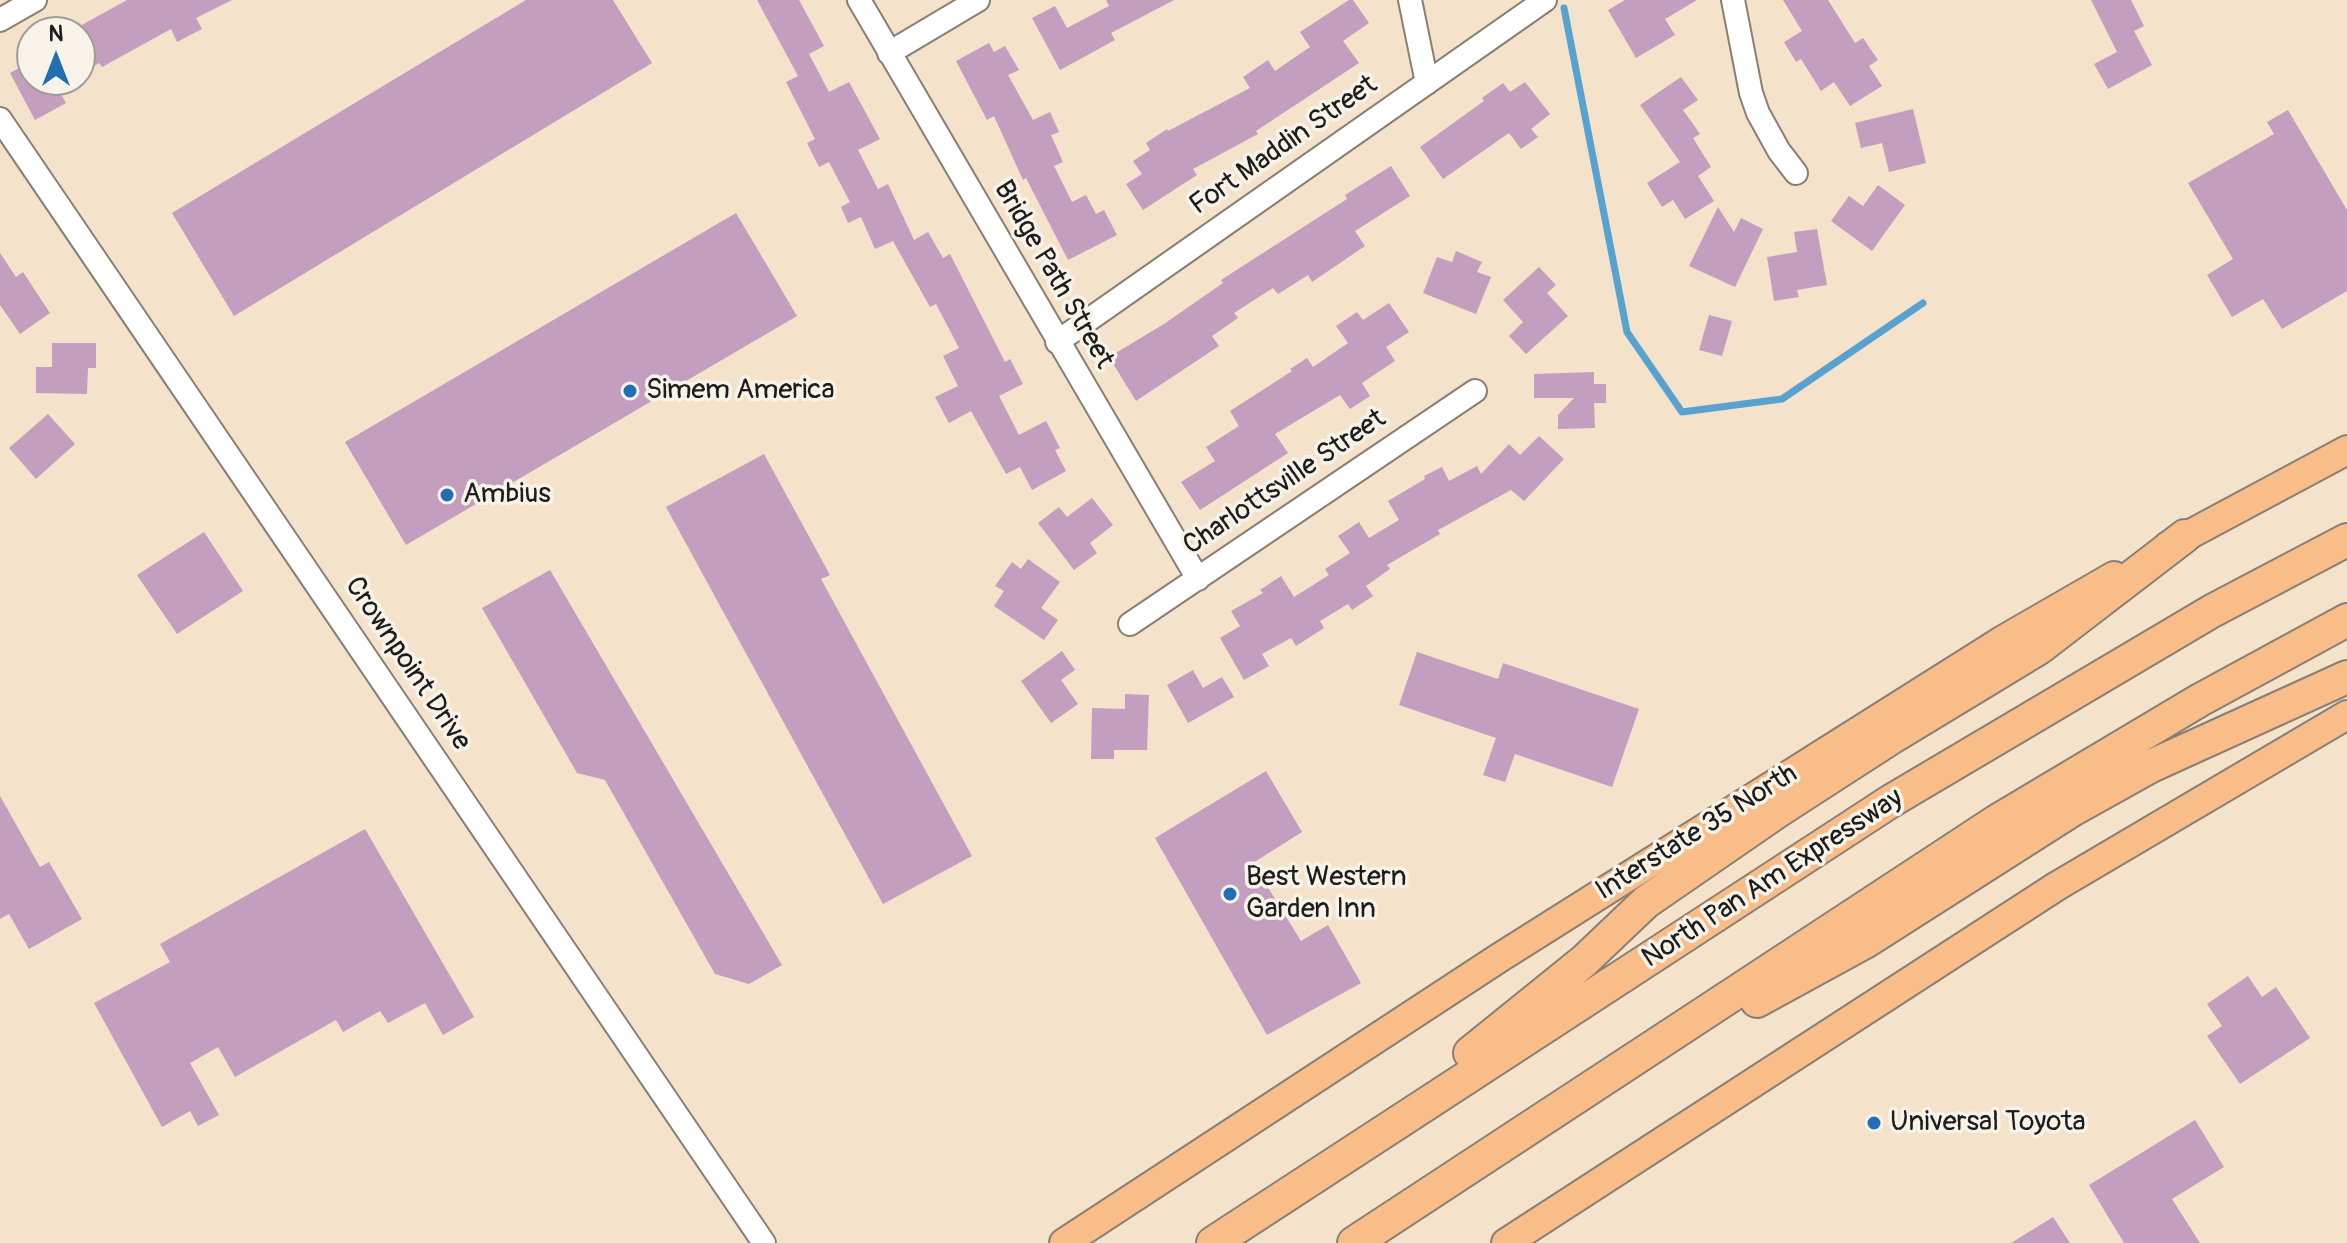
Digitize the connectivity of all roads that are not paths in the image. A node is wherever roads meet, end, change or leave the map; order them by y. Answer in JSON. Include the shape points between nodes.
{"nodes":[{"id":1,"x":35,"y":0,"type":"edge"},
{"id":2,"x":859,"y":0,"type":"edge"},
{"id":3,"x":978,"y":0,"type":"edge"},
{"id":4,"x":1410,"y":0,"type":"edge"},
{"id":5,"x":1545,"y":0,"type":"edge"},
{"id":6,"x":1733,"y":0,"type":"edge"},
{"id":7,"x":0,"y":20,"type":"edge"},
{"id":8,"x":889,"y":53,"type":"junction"},
{"id":9,"x":1427,"y":83,"type":"junction"},
{"id":10,"x":0,"y":119,"type":"edge"},
{"id":11,"x":1796,"y":173,"type":"dead end"},
{"id":12,"x":1057,"y":342,"type":"junction"},
{"id":13,"x":1475,"y":391,"type":"dead end"},
{"id":14,"x":2347,"y":450,"type":"edge"},
{"id":15,"x":2185,"y":536,"type":"junction"},
{"id":16,"x":2347,"y":540,"type":"edge"},
{"id":17,"x":1198,"y":579,"type":"junction"},
{"id":18,"x":2347,"y":620,"type":"edge"},
{"id":19,"x":1130,"y":624,"type":"dead end"},
{"id":20,"x":2347,"y":677,"type":"edge"},
{"id":21,"x":2347,"y":715,"type":"edge"},
{"id":22,"x":1547,"y":1116,"type":"junction"},
{"id":23,"x":1380,"y":1135,"type":"junction"},
{"id":24,"x":764,"y":1243,"type":"edge"},
{"id":25,"x":1064,"y":1243,"type":"edge"},
{"id":26,"x":1213,"y":1243,"type":"edge"},
{"id":27,"x":1354,"y":1243,"type":"edge"},
{"id":28,"x":1506,"y":1243,"type":"edge"}],
"edges":[{"from":1,"to":7,"type":"street"},
{"from":2,"to":8,"type":"street","name":"Bridge Path Street"},
{"from":3,"to":8,"type":"street"},
{"from":4,"to":9,"type":"street"},
{"from":5,"to":9,"type":"street","name":"Fort Maddin Street"},
{"from":6,"to":11,"type":"street","via":[[1758,113]]},
{"from":8,"to":12,"type":"street","name":"Bridge Path Street"},
{"from":9,"to":12,"type":"street","name":"Fort Maddin Street"},
{"from":10,"to":24,"type":"street","name":"Crownpoint Drive"},
{"from":12,"to":17,"type":"street","name":"Bridge Path Street"},
{"from":13,"to":17,"type":"street","name":"Charlottsville Street"},
{"from":14,"to":15,"type":"main road","name":"Interstate 35 North"},
{"from":15,"to":23,"type":"highway","via":[[2039,648],[1855,761],[1646,902]]},
{"from":15,"to":25,"type":"main road","name":"Interstate 35 North","via":[[2003,640],[1499,958]]},
{"from":16,"to":23,"type":"highway","name":"North Pan Am Expressway","via":[[2212,611],[1891,801]]},
{"from":17,"to":19,"type":"street","name":"Charlottsville Street"},
{"from":18,"to":22,"type":"highway","via":[[1997,821]]},
{"from":20,"to":22,"type":"highway","via":[[2151,766],[1865,942]]},
{"from":21,"to":28,"type":"main road","via":[[2057,886]]},
{"from":22,"to":27,"type":"highway"},
{"from":23,"to":26,"type":"highway","name":"North Pan Am Expressway"}]}
